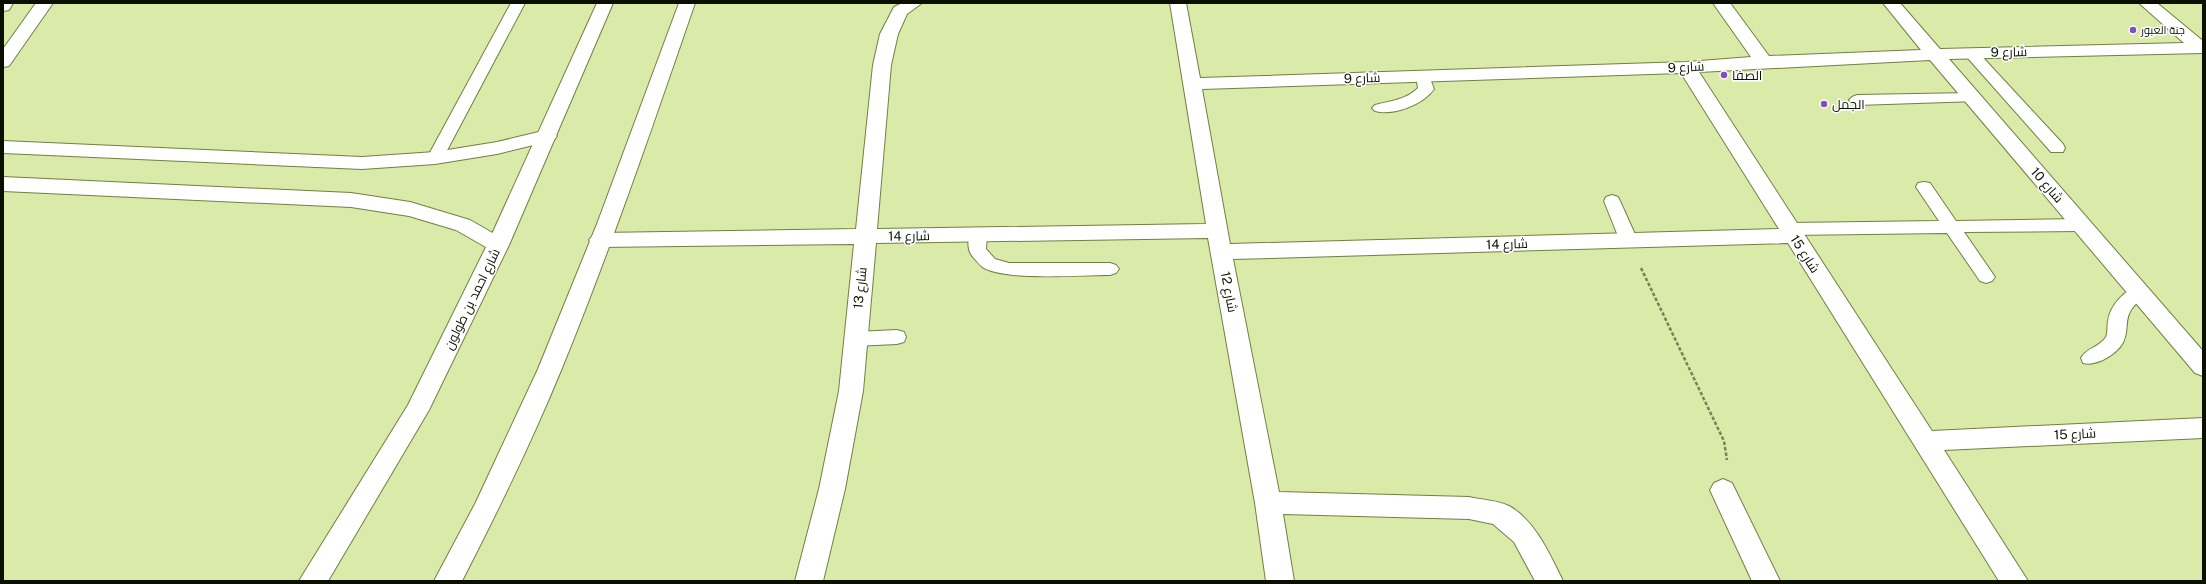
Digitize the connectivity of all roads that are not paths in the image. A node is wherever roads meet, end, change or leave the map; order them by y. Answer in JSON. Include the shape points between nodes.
{"nodes":[{"id":1,"x":5,"y":3,"type":"edge"},
{"id":2,"x":44,"y":3,"type":"edge"},
{"id":3,"x":518,"y":3,"type":"edge"},
{"id":4,"x":605,"y":3,"type":"edge"},
{"id":5,"x":687,"y":3,"type":"edge"},
{"id":6,"x":914,"y":3,"type":"edge"},
{"id":7,"x":1178,"y":3,"type":"edge"},
{"id":8,"x":1721,"y":3,"type":"edge"},
{"id":9,"x":1891,"y":3,"type":"edge"},
{"id":10,"x":2147,"y":3,"type":"edge"},
{"id":11,"x":3,"y":6,"type":"edge"},
{"id":12,"x":2202,"y":48,"type":"edge"},
{"id":13,"x":1971,"y":53,"type":"junction"},
{"id":14,"x":1935,"y":54,"type":"junction"},
{"id":15,"x":1763,"y":61,"type":"junction"},
{"id":16,"x":3,"y":62,"type":"edge"},
{"id":17,"x":1687,"y":67,"type":"junction"},
{"id":18,"x":1423,"y":76,"type":"junction"},
{"id":19,"x":1192,"y":84,"type":"junction"},
{"id":20,"x":1972,"y":98,"type":"junction"},
{"id":21,"x":1857,"y":100,"type":"dead end"},
{"id":22,"x":1380,"y":108,"type":"dead end"},
{"id":23,"x":547,"y":136,"type":"junction"},
{"id":24,"x":3,"y":148,"type":"edge"},
{"id":25,"x":2057,"y":148,"type":"dead end"},
{"id":26,"x":435,"y":158,"type":"junction"},
{"id":27,"x":3,"y":184,"type":"edge"},
{"id":28,"x":1924,"y":187,"type":"dead end"},
{"id":29,"x":1612,"y":201,"type":"dead end"},
{"id":30,"x":2080,"y":225,"type":"junction"},
{"id":31,"x":1951,"y":226,"type":"junction"},
{"id":32,"x":1791,"y":232,"type":"junction"},
{"id":33,"x":978,"y":235,"type":"junction"},
{"id":34,"x":865,"y":237,"type":"junction"},
{"id":35,"x":600,"y":240,"type":"junction"},
{"id":36,"x":1628,"y":241,"type":"junction"},
{"id":37,"x":1219,"y":242,"type":"junction"},
{"id":38,"x":498,"y":245,"type":"junction"},
{"id":39,"x":1110,"y":269,"type":"dead end"},
{"id":40,"x":1986,"y":277,"type":"dead end"},
{"id":41,"x":2139,"y":292,"type":"junction"},
{"id":42,"x":897,"y":337,"type":"dead end"},
{"id":43,"x":855,"y":339,"type":"junction"},
{"id":44,"x":2090,"y":358,"type":"dead end"},
{"id":45,"x":2203,"y":367,"type":"edge"},
{"id":46,"x":2203,"y":428,"type":"edge"},
{"id":47,"x":1923,"y":441,"type":"junction"},
{"id":48,"x":1723,"y":490,"type":"road end"},
{"id":49,"x":1268,"y":503,"type":"junction"},
{"id":50,"x":313,"y":581,"type":"edge"},
{"id":51,"x":448,"y":581,"type":"edge"},
{"id":52,"x":809,"y":581,"type":"edge"},
{"id":53,"x":1280,"y":581,"type":"edge"},
{"id":54,"x":1549,"y":581,"type":"edge"},
{"id":55,"x":1766,"y":581,"type":"edge"},
{"id":56,"x":2014,"y":581,"type":"edge"}],
"edges":[{"from":1,"to":11,"type":"street"},
{"from":2,"to":16,"type":"street"},
{"from":3,"to":26,"type":"lane"},
{"from":4,"to":23,"type":"street","name":"شارع احمد بن طولون"},
{"from":5,"to":35,"type":"street"},
{"from":6,"to":34,"type":"street","name":"شارع 13","via":[[900,11],[889,34],[882,65]]},
{"from":7,"to":19,"type":"street","name":"شارع 12"},
{"from":8,"to":15,"type":"street"},
{"from":9,"to":14,"type":"street","name":"شارع 10"},
{"from":10,"to":12,"type":"street"},
{"from":12,"to":13,"type":"street","name":"شارع 9"},
{"from":13,"to":14,"type":"street","name":"شارع 9"},
{"from":13,"to":25,"type":"lane"},
{"from":14,"to":15,"type":"street","name":"شارع 9"},
{"from":14,"to":20,"type":"street","name":"شارع 10"},
{"from":15,"to":17,"type":"street","name":"شارع 9"},
{"from":17,"to":18,"type":"street","name":"شارع 9"},
{"from":17,"to":32,"type":"street","name":"شارع 15"},
{"from":18,"to":19,"type":"street","name":"شارع 9"},
{"from":18,"to":22,"type":"lane","via":[[1426,89],[1418,98]]},
{"from":19,"to":37,"type":"street","name":"شارع 12"},
{"from":20,"to":21,"type":"lane"},
{"from":20,"to":30,"type":"street","name":"شارع 10"},
{"from":23,"to":26,"type":"street","via":[[497,148]]},
{"from":23,"to":38,"type":"street","name":"شارع احمد بن طولون"},
{"from":24,"to":26,"type":"street","via":[[362,163]]},
{"from":27,"to":38,"type":"street","via":[[351,200],[410,208],[463,225]]},
{"from":28,"to":31,"type":"lane"},
{"from":29,"to":36,"type":"lane"},
{"from":30,"to":31,"type":"lane"},
{"from":30,"to":41,"type":"street","name":"شارع 10"},
{"from":31,"to":32,"type":"lane"},
{"from":31,"to":40,"type":"lane"},
{"from":32,"to":36,"type":"street","name":"شارع 14"},
{"from":32,"to":47,"type":"street","name":"شارع 15"},
{"from":33,"to":34,"type":"street","name":"شارع 14"},
{"from":33,"to":37,"type":"street","name":"شارع 14"},
{"from":33,"to":39,"type":"lane","via":[[977,250],[989,263],[1009,269]]},
{"from":34,"to":35,"type":"street","name":"شارع 14"},
{"from":34,"to":43,"type":"street","name":"شارع 13"},
{"from":35,"to":51,"type":"street","via":[[530,418]]},
{"from":36,"to":37,"type":"street","name":"شارع 14"},
{"from":37,"to":49,"type":"street","name":"شارع 12"},
{"from":38,"to":50,"type":"street","name":"شارع احمد بن طولون","via":[[417,410]]},
{"from":41,"to":44,"type":"lane","via":[[2124,305],[2117,320],[2116,338],[2105,350]]},
{"from":41,"to":45,"type":"street","name":"شارع 10"},
{"from":42,"to":43,"type":"lane"},
{"from":43,"to":52,"type":"street","name":"شارع 13","via":[[850,391],[832,489]]},
{"from":46,"to":47,"type":"street","name":"شارع 15"},
{"from":47,"to":56,"type":"street","name":"شارع 15"},
{"from":48,"to":55,"type":"street"},
{"from":49,"to":53,"type":"street","name":"شارع 12"},
{"from":49,"to":54,"type":"street","via":[[1468,508],[1500,514],[1523,534]]}]}
